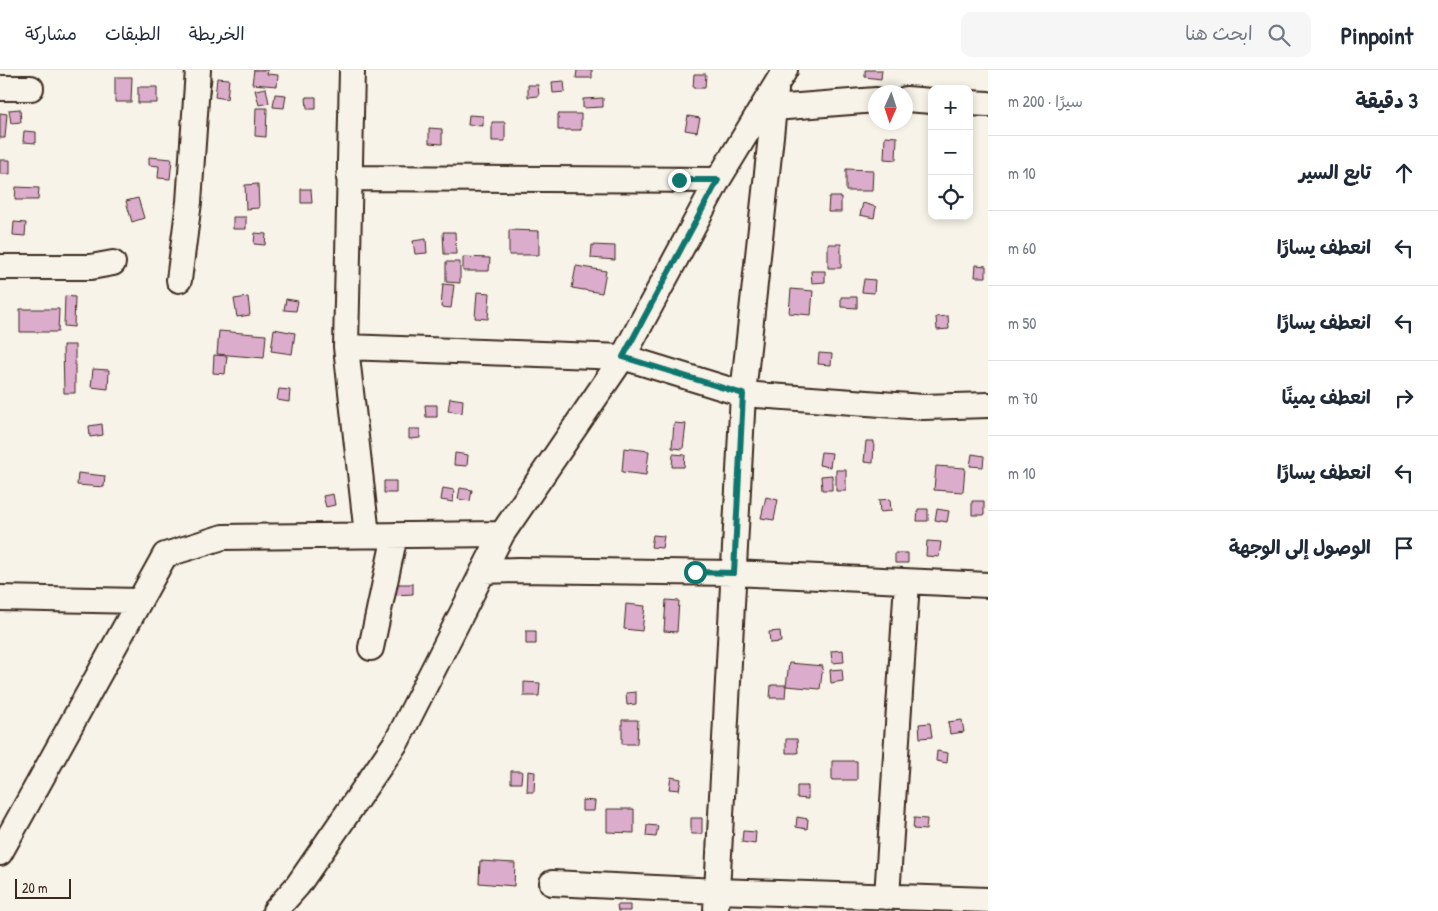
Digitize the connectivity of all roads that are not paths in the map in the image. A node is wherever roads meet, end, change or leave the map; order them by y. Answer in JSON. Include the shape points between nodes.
{"nodes":[{"id":1,"x":198,"y":70,"type":"edge"},
{"id":2,"x":352,"y":70,"type":"edge"},
{"id":3,"x":781,"y":77,"type":"edge"},
{"id":4,"x":0,"y":88,"type":"edge"},
{"id":5,"x":31,"y":88,"type":"dead end"},
{"id":6,"x":913,"y":100,"type":"edge"},
{"id":7,"x":868,"y":101,"type":"edge"},
{"id":8,"x":928,"y":101,"type":"edge"},
{"id":9,"x":973,"y":103,"type":"edge"},
{"id":10,"x":988,"y":104,"type":"edge"},
{"id":11,"x":774,"y":108,"type":"junction"},
{"id":12,"x":350,"y":178,"type":"junction"},
{"id":13,"x":718,"y":180,"type":"junction"},
{"id":14,"x":113,"y":264,"type":"dead end"},
{"id":15,"x":0,"y":267,"type":"edge"},
{"id":16,"x":179,"y":280,"type":"dead end"},
{"id":17,"x":346,"y":347,"type":"junction"},
{"id":18,"x":623,"y":357,"type":"junction"},
{"id":19,"x":743,"y":394,"type":"junction"},
{"id":20,"x":988,"y":405,"type":"edge"},
{"id":21,"x":502,"y":534,"type":"junction"},
{"id":22,"x":395,"y":535,"type":"junction"},
{"id":23,"x":367,"y":536,"type":"junction"},
{"id":24,"x":483,"y":571,"type":"junction"},
{"id":25,"x":734,"y":573,"type":"junction"},
{"id":26,"x":907,"y":582,"type":"junction"},
{"id":27,"x":988,"y":585,"type":"edge"},
{"id":28,"x":0,"y":598,"type":"edge"},
{"id":29,"x":140,"y":601,"type":"junction"},
{"id":30,"x":371,"y":648,"type":"dead end"},
{"id":31,"x":0,"y":853,"type":"edge"},
{"id":32,"x":552,"y":883,"type":"dead end"},
{"id":33,"x":887,"y":897,"type":"junction"},
{"id":34,"x":988,"y":900,"type":"edge"},
{"id":35,"x":716,"y":901,"type":"edge"},
{"id":36,"x":274,"y":911,"type":"edge"}],
"edges":[{"from":1,"to":16,"type":"street","via":[[189,202]]},
{"from":2,"to":12,"type":"street"},
{"from":3,"to":11,"type":"street"},
{"from":3,"to":13,"type":"street"},
{"from":4,"to":5,"type":"street"},
{"from":6,"to":8,"type":"street"},
{"from":7,"to":11,"type":"street"},
{"from":9,"to":10,"type":"street"},
{"from":11,"to":19,"type":"street"},
{"from":12,"to":13,"type":"street"},
{"from":12,"to":17,"type":"street"},
{"from":13,"to":18,"type":"street"},
{"from":14,"to":15,"type":"street"},
{"from":17,"to":18,"type":"street"},
{"from":17,"to":23,"type":"street"},
{"from":18,"to":19,"type":"street"},
{"from":18,"to":21,"type":"street"},
{"from":19,"to":20,"type":"street","via":[[923,407]]},
{"from":19,"to":25,"type":"street"},
{"from":21,"to":22,"type":"street"},
{"from":21,"to":24,"type":"street"},
{"from":22,"to":23,"type":"street"},
{"from":22,"to":30,"type":"street"},
{"from":23,"to":29,"type":"street","via":[[223,537],[165,555]]},
{"from":24,"to":25,"type":"street"},
{"from":24,"to":36,"type":"street","via":[[397,741],[298,885]]},
{"from":25,"to":26,"type":"street"},
{"from":25,"to":35,"type":"street"},
{"from":26,"to":27,"type":"street"},
{"from":26,"to":33,"type":"street"},
{"from":28,"to":29,"type":"street"},
{"from":29,"to":31,"type":"street"},
{"from":32,"to":35,"type":"street"},
{"from":33,"to":34,"type":"street"},
{"from":33,"to":35,"type":"street"}]}
